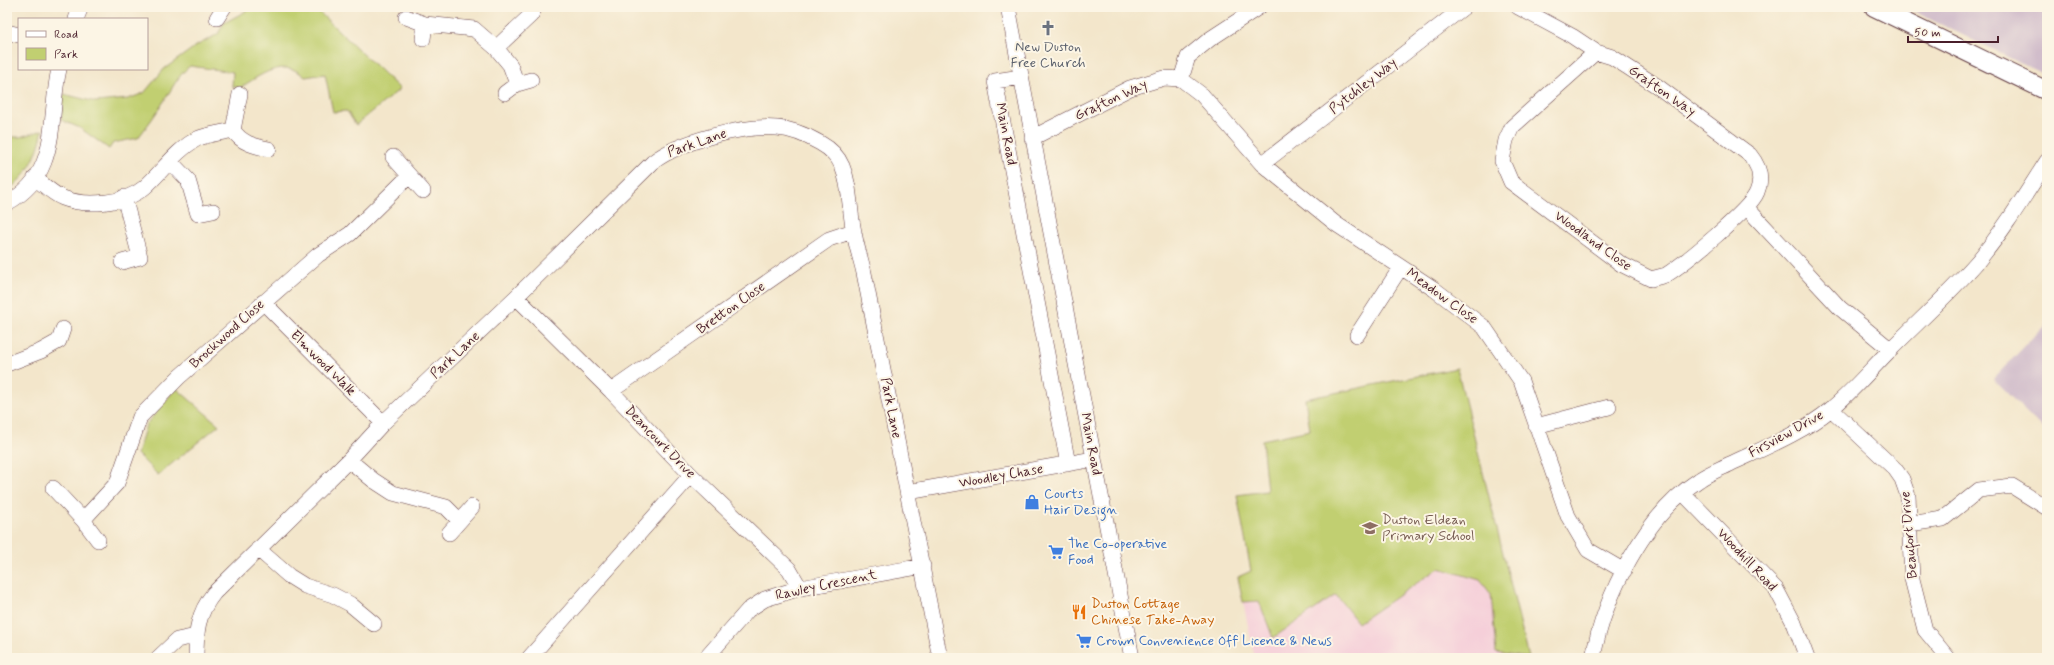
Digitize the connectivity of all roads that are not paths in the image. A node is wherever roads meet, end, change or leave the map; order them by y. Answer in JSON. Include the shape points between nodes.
{"nodes":[{"id":1,"x":81,"y":7,"type":"edge"},
{"id":2,"x":535,"y":7,"type":"edge"},
{"id":3,"x":1008,"y":7,"type":"edge"},
{"id":4,"x":1259,"y":7,"type":"edge"},
{"id":5,"x":1464,"y":7,"type":"edge"},
{"id":6,"x":1518,"y":7,"type":"edge"},
{"id":7,"x":1874,"y":7,"type":"edge"},
{"id":8,"x":406,"y":17,"type":"dead end"},
{"id":9,"x":76,"y":18,"type":"edge"},
{"id":10,"x":425,"y":24,"type":"junction"},
{"id":11,"x":7,"y":32,"type":"edge"},
{"id":12,"x":18,"y":35,"type":"edge"},
{"id":13,"x":423,"y":39,"type":"dead end"},
{"id":14,"x":496,"y":48,"type":"junction"},
{"id":15,"x":1596,"y":52,"type":"junction"},
{"id":16,"x":59,"y":70,"type":"edge"},
{"id":17,"x":1020,"y":76,"type":"junction"},
{"id":18,"x":1181,"y":79,"type":"junction"},
{"id":19,"x":518,"y":85,"type":"dead end"},
{"id":20,"x":2047,"y":92,"type":"edge"},
{"id":21,"x":240,"y":94,"type":"dead end"},
{"id":22,"x":232,"y":130,"type":"junction"},
{"id":23,"x":1032,"y":138,"type":"junction"},
{"id":24,"x":269,"y":149,"type":"dead end"},
{"id":25,"x":393,"y":157,"type":"dead end"},
{"id":26,"x":170,"y":161,"type":"junction"},
{"id":27,"x":2047,"y":161,"type":"edge"},
{"id":28,"x":1262,"y":164,"type":"junction"},
{"id":29,"x":410,"y":176,"type":"junction"},
{"id":30,"x":35,"y":178,"type":"junction"},
{"id":31,"x":423,"y":191,"type":"dead end"},
{"id":32,"x":124,"y":197,"type":"junction"},
{"id":33,"x":7,"y":203,"type":"edge"},
{"id":34,"x":1747,"y":208,"type":"junction"},
{"id":35,"x":213,"y":211,"type":"dead end"},
{"id":36,"x":1050,"y":230,"type":"junction"},
{"id":37,"x":853,"y":231,"type":"junction"},
{"id":38,"x":1026,"y":235,"type":"junction"},
{"id":39,"x":122,"y":262,"type":"dead end"},
{"id":40,"x":1401,"y":267,"type":"junction"},
{"id":41,"x":516,"y":297,"type":"junction"},
{"id":42,"x":263,"y":302,"type":"junction"},
{"id":43,"x":63,"y":329,"type":"dead end"},
{"id":44,"x":1357,"y":335,"type":"dead end"},
{"id":45,"x":1890,"y":350,"type":"junction"},
{"id":46,"x":7,"y":364,"type":"edge"},
{"id":47,"x":612,"y":391,"type":"junction"},
{"id":48,"x":1609,"y":407,"type":"dead end"},
{"id":49,"x":1831,"y":409,"type":"junction"},
{"id":50,"x":383,"y":423,"type":"junction"},
{"id":51,"x":1536,"y":426,"type":"junction"},
{"id":52,"x":1094,"y":459,"type":"junction"},
{"id":53,"x":349,"y":460,"type":"junction"},
{"id":54,"x":1068,"y":464,"type":"junction"},
{"id":55,"x":690,"y":474,"type":"junction"},
{"id":56,"x":53,"y":488,"type":"dead end"},
{"id":57,"x":908,"y":492,"type":"junction"},
{"id":58,"x":1683,"y":493,"type":"junction"},
{"id":59,"x":472,"y":507,"type":"dead end"},
{"id":60,"x":2047,"y":508,"type":"edge"},
{"id":61,"x":83,"y":520,"type":"junction"},
{"id":62,"x":459,"y":520,"type":"junction"},
{"id":63,"x":1909,"y":524,"type":"junction"},
{"id":64,"x":449,"y":532,"type":"dead end"},
{"id":65,"x":98,"y":540,"type":"dead end"},
{"id":66,"x":258,"y":550,"type":"junction"},
{"id":67,"x":923,"y":566,"type":"junction"},
{"id":68,"x":1624,"y":572,"type":"junction"},
{"id":69,"x":800,"y":588,"type":"junction"},
{"id":70,"x":374,"y":624,"type":"dead end"},
{"id":71,"x":196,"y":636,"type":"junction"},
{"id":72,"x":1803,"y":657,"type":"edge"},
{"id":73,"x":158,"y":658,"type":"edge"},
{"id":74,"x":196,"y":658,"type":"edge"},
{"id":75,"x":529,"y":658,"type":"edge"},
{"id":76,"x":706,"y":658,"type":"edge"},
{"id":77,"x":940,"y":658,"type":"edge"},
{"id":78,"x":1132,"y":658,"type":"edge"},
{"id":79,"x":1593,"y":658,"type":"edge"},
{"id":80,"x":1948,"y":658,"type":"edge"}],
"edges":[{"from":1,"to":9,"type":"street"},
{"from":2,"to":14,"type":"street","via":[[531,15]]},
{"from":3,"to":17,"type":"street","name":"Main Road"},
{"from":4,"to":18,"type":"street","via":[[1210,39],[1188,57]]},
{"from":5,"to":28,"type":"street","name":"Pytchley Way"},
{"from":6,"to":15,"type":"street","name":"Grafton Way"},
{"from":7,"to":20,"type":"main road"},
{"from":8,"to":10,"type":"street"},
{"from":10,"to":13,"type":"street"},
{"from":10,"to":14,"type":"street","via":[[474,29]]},
{"from":11,"to":12,"type":"street"},
{"from":14,"to":19,"type":"street","via":[[510,65]]},
{"from":15,"to":34,"type":"street","name":"Grafton Way","via":[[1612,57],[1657,86],[1750,155],[1759,166],[1759,179],[1757,192]]},
{"from":15,"to":34,"type":"street","name":"Woodland Close","via":[[1512,128],[1506,140],[1502,161],[1511,182],[1621,264],[1651,279],[1676,269]]},
{"from":16,"to":30,"type":"street","via":[[48,154]]},
{"from":17,"to":23,"type":"street","name":"Main Road"},
{"from":17,"to":38,"type":"street","name":"Main Road","via":[[995,82]]},
{"from":18,"to":23,"type":"street","name":"Grafton Way","via":[[1164,78],[1130,88]]},
{"from":18,"to":28,"type":"street","name":"Meadow Close","via":[[1202,95]]},
{"from":21,"to":22,"type":"street"},
{"from":22,"to":24,"type":"street","via":[[245,142]]},
{"from":22,"to":26,"type":"street","via":[[198,138]]},
{"from":23,"to":36,"type":"street","name":"Main Road"},
{"from":25,"to":29,"type":"street"},
{"from":26,"to":32,"type":"street","via":[[144,188]]},
{"from":26,"to":35,"type":"street","via":[[188,180],[198,214]]},
{"from":27,"to":45,"type":"street","name":"Firsview Drive","via":[[2001,232],[1977,262]]},
{"from":28,"to":40,"type":"street","name":"Meadow Close","via":[[1336,224]]},
{"from":29,"to":31,"type":"street"},
{"from":29,"to":42,"type":"street","name":"Brockwood Close","via":[[350,234],[318,255]]},
{"from":30,"to":32,"type":"street","via":[[61,197],[77,202],[92,203]]},
{"from":30,"to":33,"type":"street","via":[[26,190]]},
{"from":32,"to":39,"type":"street","via":[[140,257]]},
{"from":34,"to":45,"type":"street","via":[[1840,308]]},
{"from":36,"to":38,"type":"street"},
{"from":36,"to":52,"type":"street","name":"Main Road"},
{"from":37,"to":41,"type":"street","name":"Park Lane","via":[[848,187],[842,166],[824,145],[799,133],[777,128],[724,133],[663,154]]},
{"from":37,"to":47,"type":"street","name":"Bretton Close","via":[[829,239]]},
{"from":37,"to":57,"type":"street","name":"Park Lane","via":[[864,273]]},
{"from":38,"to":54,"type":"street","name":"Main Road"},
{"from":40,"to":44,"type":"street"},
{"from":40,"to":51,"type":"street","name":"Meadow Close","via":[[1484,327],[1521,381]]},
{"from":41,"to":47,"type":"street","name":"Deancourt Drive"},
{"from":41,"to":50,"type":"street","name":"Park Lane"},
{"from":42,"to":50,"type":"street","name":"Elmwood Walk"},
{"from":42,"to":61,"type":"street","name":"Brockwood Close","via":[[179,377],[140,417],[117,484]]},
{"from":43,"to":46,"type":"street","via":[[59,341]]},
{"from":45,"to":49,"type":"street","name":"Firsview Drive"},
{"from":47,"to":55,"type":"street","name":"Deancourt Drive"},
{"from":48,"to":51,"type":"street"},
{"from":49,"to":58,"type":"street","name":"Firsview Drive","via":[[1794,433],[1700,479]]},
{"from":49,"to":63,"type":"street","name":"Beaufort Drive","via":[[1895,469],[1902,479],[1908,496]]},
{"from":50,"to":53,"type":"street","name":"Park Lane"},
{"from":51,"to":68,"type":"street","name":"Meadow Close","via":[[1568,516],[1588,550]]},
{"from":52,"to":54,"type":"street","name":"Woodley Chase"},
{"from":52,"to":78,"type":"street","name":"Main Road"},
{"from":53,"to":62,"type":"street","via":[[393,493],[446,507]]},
{"from":53,"to":66,"type":"street","name":"Park Lane"},
{"from":54,"to":57,"type":"street","name":"Woodley Chase"},
{"from":55,"to":69,"type":"street","name":"Deancourt Drive","via":[[789,569]]},
{"from":55,"to":75,"type":"street"},
{"from":56,"to":61,"type":"street"},
{"from":57,"to":67,"type":"street","name":"Park Lane"},
{"from":58,"to":68,"type":"street","name":"Firsview Drive","via":[[1642,540]]},
{"from":58,"to":72,"type":"street","name":"Woodhill Road","via":[[1776,589],[1794,623]]},
{"from":59,"to":62,"type":"street"},
{"from":60,"to":63,"type":"street","via":[[2012,486],[2006,486],[1980,490],[1943,519]]},
{"from":61,"to":65,"type":"street"},
{"from":62,"to":64,"type":"street"},
{"from":63,"to":80,"type":"street","name":"Beaufort Drive","via":[[1912,579],[1925,630]]},
{"from":66,"to":70,"type":"street","via":[[288,576],[350,604]]},
{"from":66,"to":71,"type":"street","name":"Park Lane","via":[[204,605]]},
{"from":67,"to":69,"type":"street","name":"Rawley Crescent"},
{"from":67,"to":77,"type":"street","name":"Park Lane"},
{"from":68,"to":79,"type":"street","name":"Firsview Drive","via":[[1607,607],[1596,639]]},
{"from":69,"to":76,"type":"street","name":"Rawley Crescent","via":[[765,600],[748,610]]},
{"from":71,"to":73,"type":"street","via":[[177,640]]},
{"from":71,"to":74,"type":"street","name":"Park Lane"}]}
